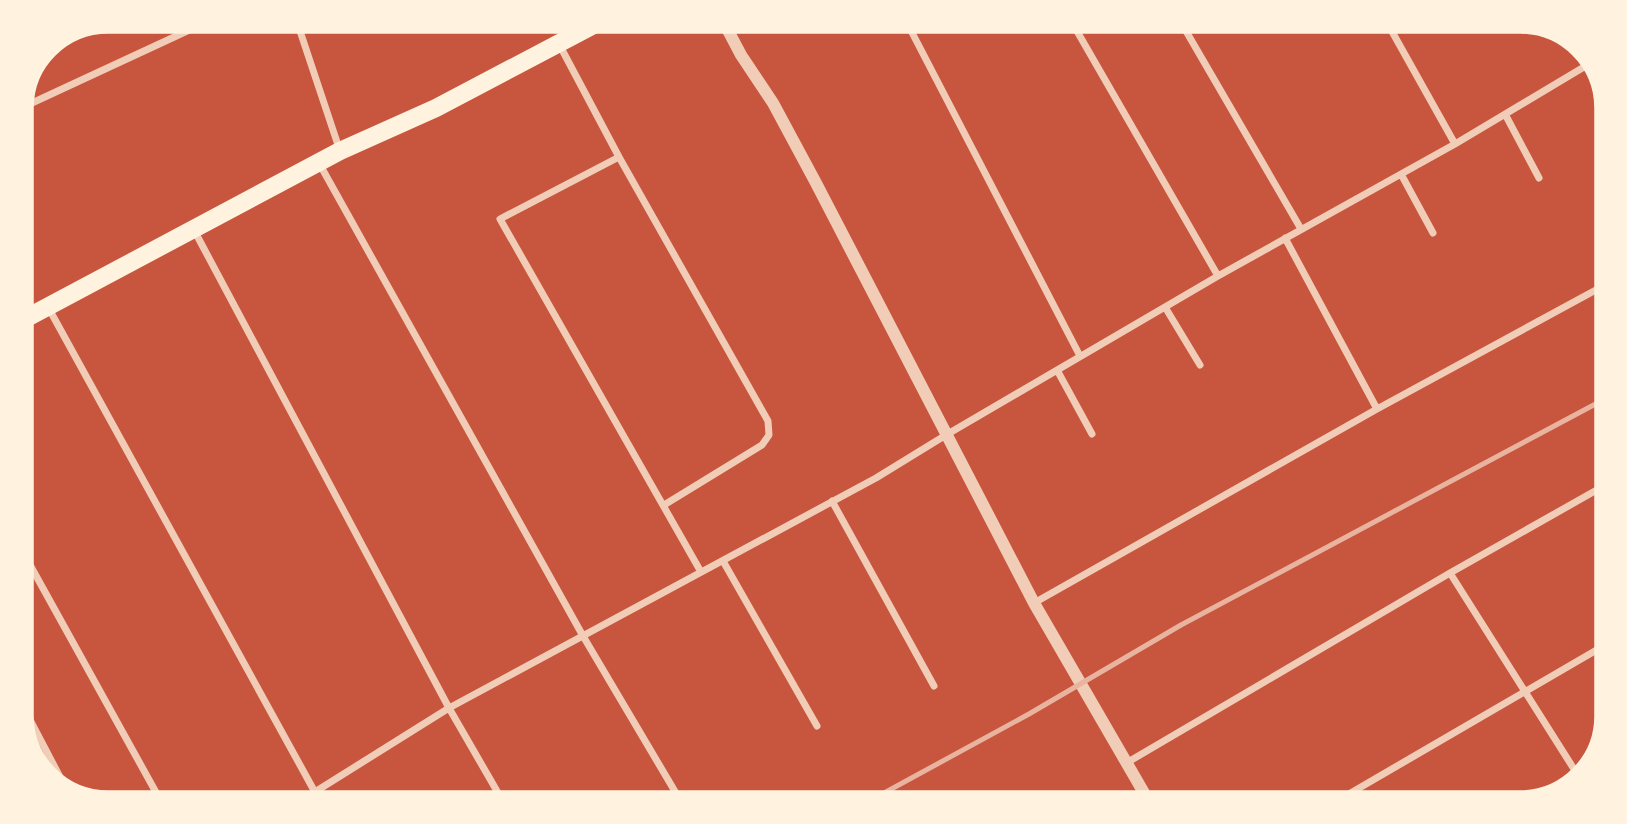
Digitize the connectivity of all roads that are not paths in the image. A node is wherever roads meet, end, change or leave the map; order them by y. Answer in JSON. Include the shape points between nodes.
{"nodes":[{"id":1,"x":185,"y":32,"type":"edge"},
{"id":2,"x":300,"y":32,"type":"edge"},
{"id":3,"x":580,"y":32,"type":"edge"},
{"id":4,"x":729,"y":32,"type":"edge"},
{"id":5,"x":912,"y":32,"type":"edge"},
{"id":6,"x":1077,"y":32,"type":"edge"},
{"id":7,"x":1187,"y":32,"type":"edge"},
{"id":8,"x":1392,"y":32,"type":"edge"},
{"id":9,"x":559,"y":43,"type":"junction"},
{"id":10,"x":1584,"y":67,"type":"edge"},
{"id":11,"x":32,"y":103,"type":"edge"},
{"id":12,"x":1504,"y":114,"type":"junction"},
{"id":13,"x":1455,"y":144,"type":"junction"},
{"id":14,"x":340,"y":151,"type":"junction"},
{"id":15,"x":619,"y":157,"type":"junction"},
{"id":16,"x":319,"y":163,"type":"junction"},
{"id":17,"x":1401,"y":174,"type":"junction"},
{"id":18,"x":1539,"y":178,"type":"dead end"},
{"id":19,"x":193,"y":229,"type":"junction"},
{"id":20,"x":1301,"y":229,"type":"junction"},
{"id":21,"x":1433,"y":233,"type":"dead end"},
{"id":22,"x":1285,"y":238,"type":"junction"},
{"id":23,"x":1218,"y":276,"type":"junction"},
{"id":24,"x":1595,"y":290,"type":"edge"},
{"id":25,"x":48,"y":306,"type":"junction"},
{"id":26,"x":1165,"y":306,"type":"junction"},
{"id":27,"x":32,"y":315,"type":"edge"},
{"id":28,"x":1080,"y":356,"type":"junction"},
{"id":29,"x":1200,"y":365,"type":"dead end"},
{"id":30,"x":1057,"y":370,"type":"junction"},
{"id":31,"x":1377,"y":409,"type":"junction"},
{"id":32,"x":1092,"y":434,"type":"dead end"},
{"id":33,"x":946,"y":435,"type":"junction"},
{"id":34,"x":1596,"y":491,"type":"edge"},
{"id":35,"x":832,"y":502,"type":"junction"},
{"id":36,"x":664,"y":505,"type":"junction"},
{"id":37,"x":723,"y":561,"type":"junction"},
{"id":38,"x":32,"y":568,"type":"edge"},
{"id":39,"x":701,"y":572,"type":"junction"},
{"id":40,"x":1450,"y":573,"type":"junction"},
{"id":41,"x":1034,"y":603,"type":"junction"},
{"id":42,"x":583,"y":636,"type":"junction"},
{"id":43,"x":1596,"y":650,"type":"edge"},
{"id":44,"x":934,"y":686,"type":"dead end"},
{"id":45,"x":1525,"y":692,"type":"junction"},
{"id":46,"x":449,"y":708,"type":"junction"},
{"id":47,"x":32,"y":724,"type":"edge"},
{"id":48,"x":817,"y":726,"type":"dead end"},
{"id":49,"x":1128,"y":762,"type":"junction"},
{"id":50,"x":1574,"y":770,"type":"edge"},
{"id":51,"x":59,"y":776,"type":"edge"},
{"id":52,"x":156,"y":792,"type":"edge"},
{"id":53,"x":315,"y":792,"type":"joint"},
{"id":54,"x":497,"y":792,"type":"edge"},
{"id":55,"x":675,"y":792,"type":"edge"},
{"id":56,"x":1145,"y":792,"type":"edge"},
{"id":57,"x":1353,"y":792,"type":"edge"}],
"edges":[{"from":1,"to":11,"type":"street"},
{"from":2,"to":14,"type":"street"},
{"from":3,"to":9,"type":"main road"},
{"from":4,"to":33,"type":"street","via":[[773,103]]},
{"from":5,"to":28,"type":"street"},
{"from":6,"to":23,"type":"street"},
{"from":7,"to":20,"type":"street"},
{"from":8,"to":13,"type":"street"},
{"from":9,"to":14,"type":"main road","via":[[436,108]]},
{"from":9,"to":15,"type":"street"},
{"from":10,"to":12,"type":"street"},
{"from":12,"to":13,"type":"street"},
{"from":12,"to":18,"type":"street"},
{"from":13,"to":17,"type":"street"},
{"from":14,"to":16,"type":"main road"},
{"from":15,"to":36,"type":"street","via":[[768,421],[769,435],[762,445]]},
{"from":15,"to":36,"type":"street","via":[[500,219]]},
{"from":16,"to":19,"type":"main road"},
{"from":16,"to":42,"type":"street"},
{"from":17,"to":20,"type":"street"},
{"from":17,"to":21,"type":"street"},
{"from":19,"to":25,"type":"main road"},
{"from":19,"to":46,"type":"street"},
{"from":20,"to":22,"type":"street"},
{"from":22,"to":23,"type":"street"},
{"from":22,"to":31,"type":"street"},
{"from":23,"to":26,"type":"street"},
{"from":24,"to":31,"type":"street"},
{"from":25,"to":27,"type":"main road"},
{"from":25,"to":53,"type":"street"},
{"from":26,"to":28,"type":"street"},
{"from":26,"to":29,"type":"street"},
{"from":28,"to":30,"type":"street"},
{"from":30,"to":32,"type":"street"},
{"from":30,"to":33,"type":"street"},
{"from":31,"to":41,"type":"street"},
{"from":33,"to":35,"type":"street"},
{"from":33,"to":41,"type":"street"},
{"from":34,"to":40,"type":"street"},
{"from":35,"to":37,"type":"street"},
{"from":35,"to":44,"type":"street"},
{"from":36,"to":39,"type":"street"},
{"from":37,"to":39,"type":"street"},
{"from":37,"to":48,"type":"street"},
{"from":38,"to":52,"type":"street"},
{"from":39,"to":42,"type":"street"},
{"from":40,"to":45,"type":"street"},
{"from":40,"to":49,"type":"street"},
{"from":41,"to":49,"type":"street"},
{"from":42,"to":46,"type":"street"},
{"from":42,"to":55,"type":"street"},
{"from":43,"to":45,"type":"street"},
{"from":45,"to":50,"type":"street"},
{"from":45,"to":57,"type":"street"},
{"from":46,"to":53,"type":"street"},
{"from":46,"to":54,"type":"street"},
{"from":47,"to":51,"type":"street"},
{"from":49,"to":56,"type":"street"}]}
